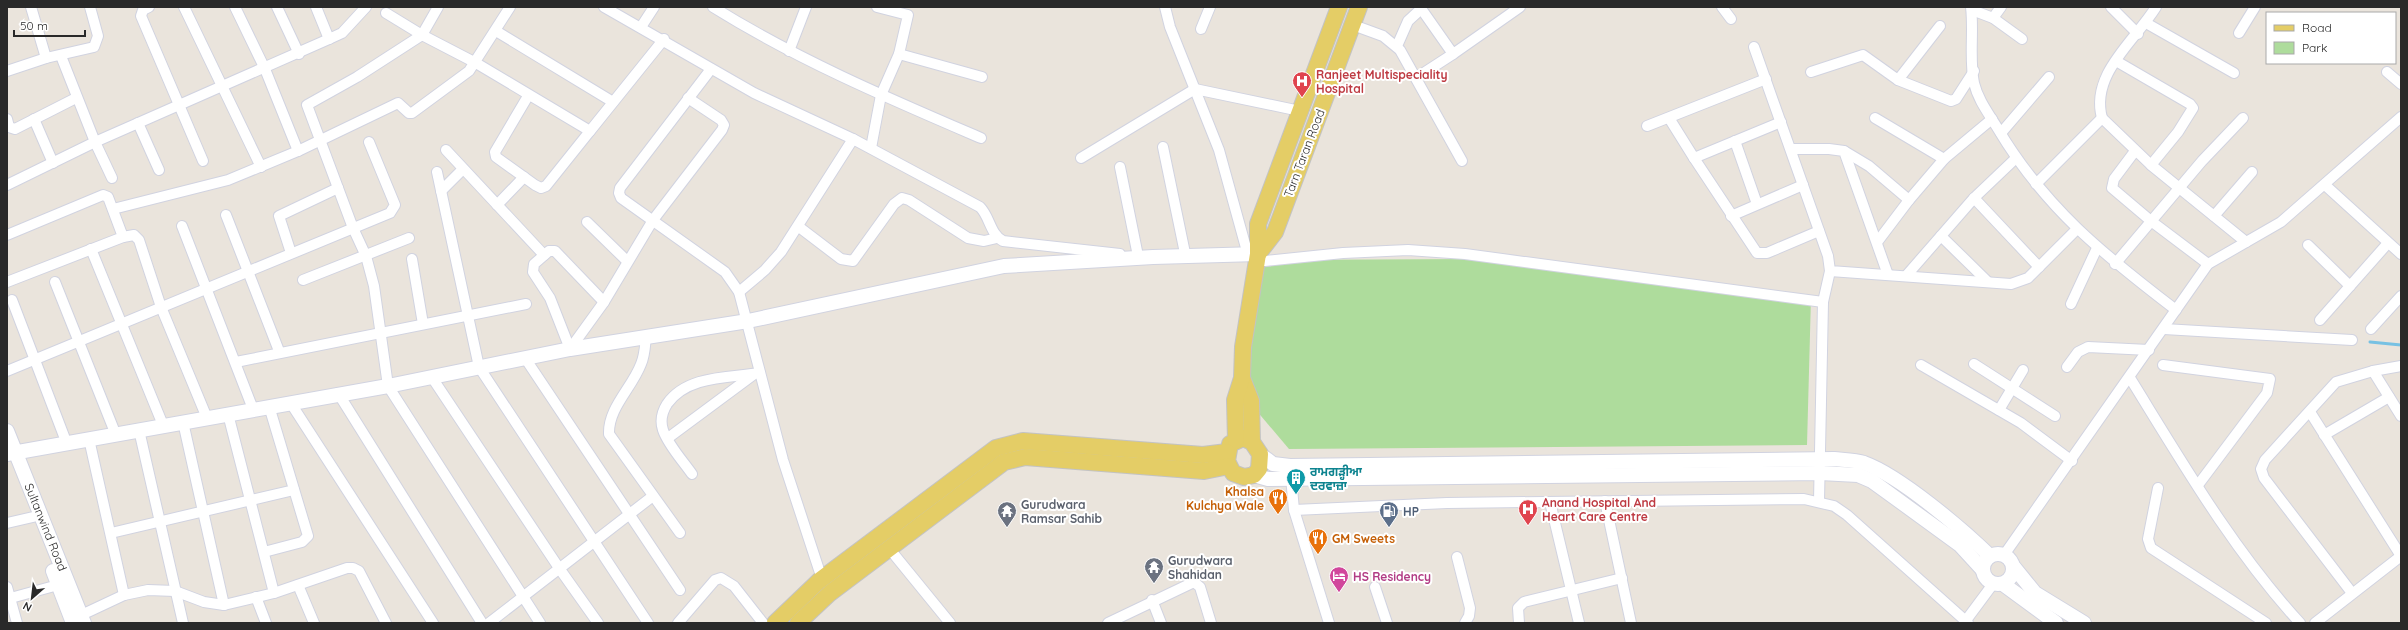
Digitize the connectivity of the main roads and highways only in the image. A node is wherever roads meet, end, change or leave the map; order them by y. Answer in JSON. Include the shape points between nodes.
{"nodes":[{"id":1,"x":1339,"y":7,"type":"edge"},
{"id":2,"x":1359,"y":7,"type":"edge"},
{"id":3,"x":1254,"y":257,"type":"junction"},
{"id":4,"x":1242,"y":378,"type":"junction"},
{"id":5,"x":7,"y":431,"type":"edge"},
{"id":6,"x":1256,"y":448,"type":"junction"},
{"id":7,"x":1231,"y":453,"type":"junction"},
{"id":8,"x":10,"y":454,"type":"edge"},
{"id":9,"x":1820,"y":466,"type":"junction"},
{"id":10,"x":1254,"y":474,"type":"junction"},
{"id":11,"x":1990,"y":556,"type":"junction"},
{"id":12,"x":2009,"y":561,"type":"junction"},
{"id":13,"x":1982,"y":569,"type":"junction"},
{"id":14,"x":1998,"y":584,"type":"junction"},
{"id":15,"x":78,"y":620,"type":"edge"},
{"id":16,"x":775,"y":623,"type":"edge"},
{"id":17,"x":798,"y":623,"type":"edge"},
{"id":18,"x":2056,"y":623,"type":"edge"},
{"id":19,"x":2084,"y":623,"type":"edge"}],
"edges":[{"from":1,"to":3,"type":"main road","name":"Tarn Taran Road","via":[[1258,224]]},
{"from":2,"to":3,"type":"main road","name":"Tarn Taran Road","via":[[1275,232]]},
{"from":3,"to":4,"type":"main road","via":[[1243,347]]},
{"from":3,"to":8,"type":"main road","via":[[1153,257],[1004,266],[748,321],[570,349],[388,386]]},
{"from":4,"to":6,"type":"main road","via":[[1251,401]]},
{"from":4,"to":7,"type":"main road","via":[[1235,400]]},
{"from":5,"to":8,"type":"main road","name":"Sultanwind Road"},
{"from":6,"to":7,"type":"main road","via":[[1243,438]]},
{"from":6,"to":9,"type":"main road","via":[[1273,464],[1290,466]]},
{"from":6,"to":10,"type":"main road","via":[[1259,469]]},
{"from":7,"to":10,"type":"main road","via":[[1233,473],[1244,477]]},
{"from":7,"to":16,"type":"main road","via":[[1203,455],[1024,441],[996,448],[822,579]]},
{"from":7,"to":17,"type":"main road","via":[[1204,471],[1025,457],[1004,462],[830,593]]},
{"from":8,"to":15,"type":"main road","name":"Sultanwind Road"},
{"from":8,"to":15,"type":"main road","name":"Sultanwind Road","via":[[58,585]]},
{"from":9,"to":10,"type":"main road","via":[[1268,479]]},
{"from":9,"to":11,"type":"main road","via":[[1863,462],[1880,470],[1968,535]]},
{"from":9,"to":13,"type":"main road","via":[[1872,481],[1960,545]]},
{"from":11,"to":12,"type":"main road","via":[[2000,554]]},
{"from":11,"to":13,"type":"main road"},
{"from":12,"to":14,"type":"main road","via":[[2010,578]]},
{"from":12,"to":19,"type":"main road","via":[[2035,593]]},
{"from":13,"to":14,"type":"main road","via":[[1985,578]]},
{"from":14,"to":18,"type":"main road"}]}
